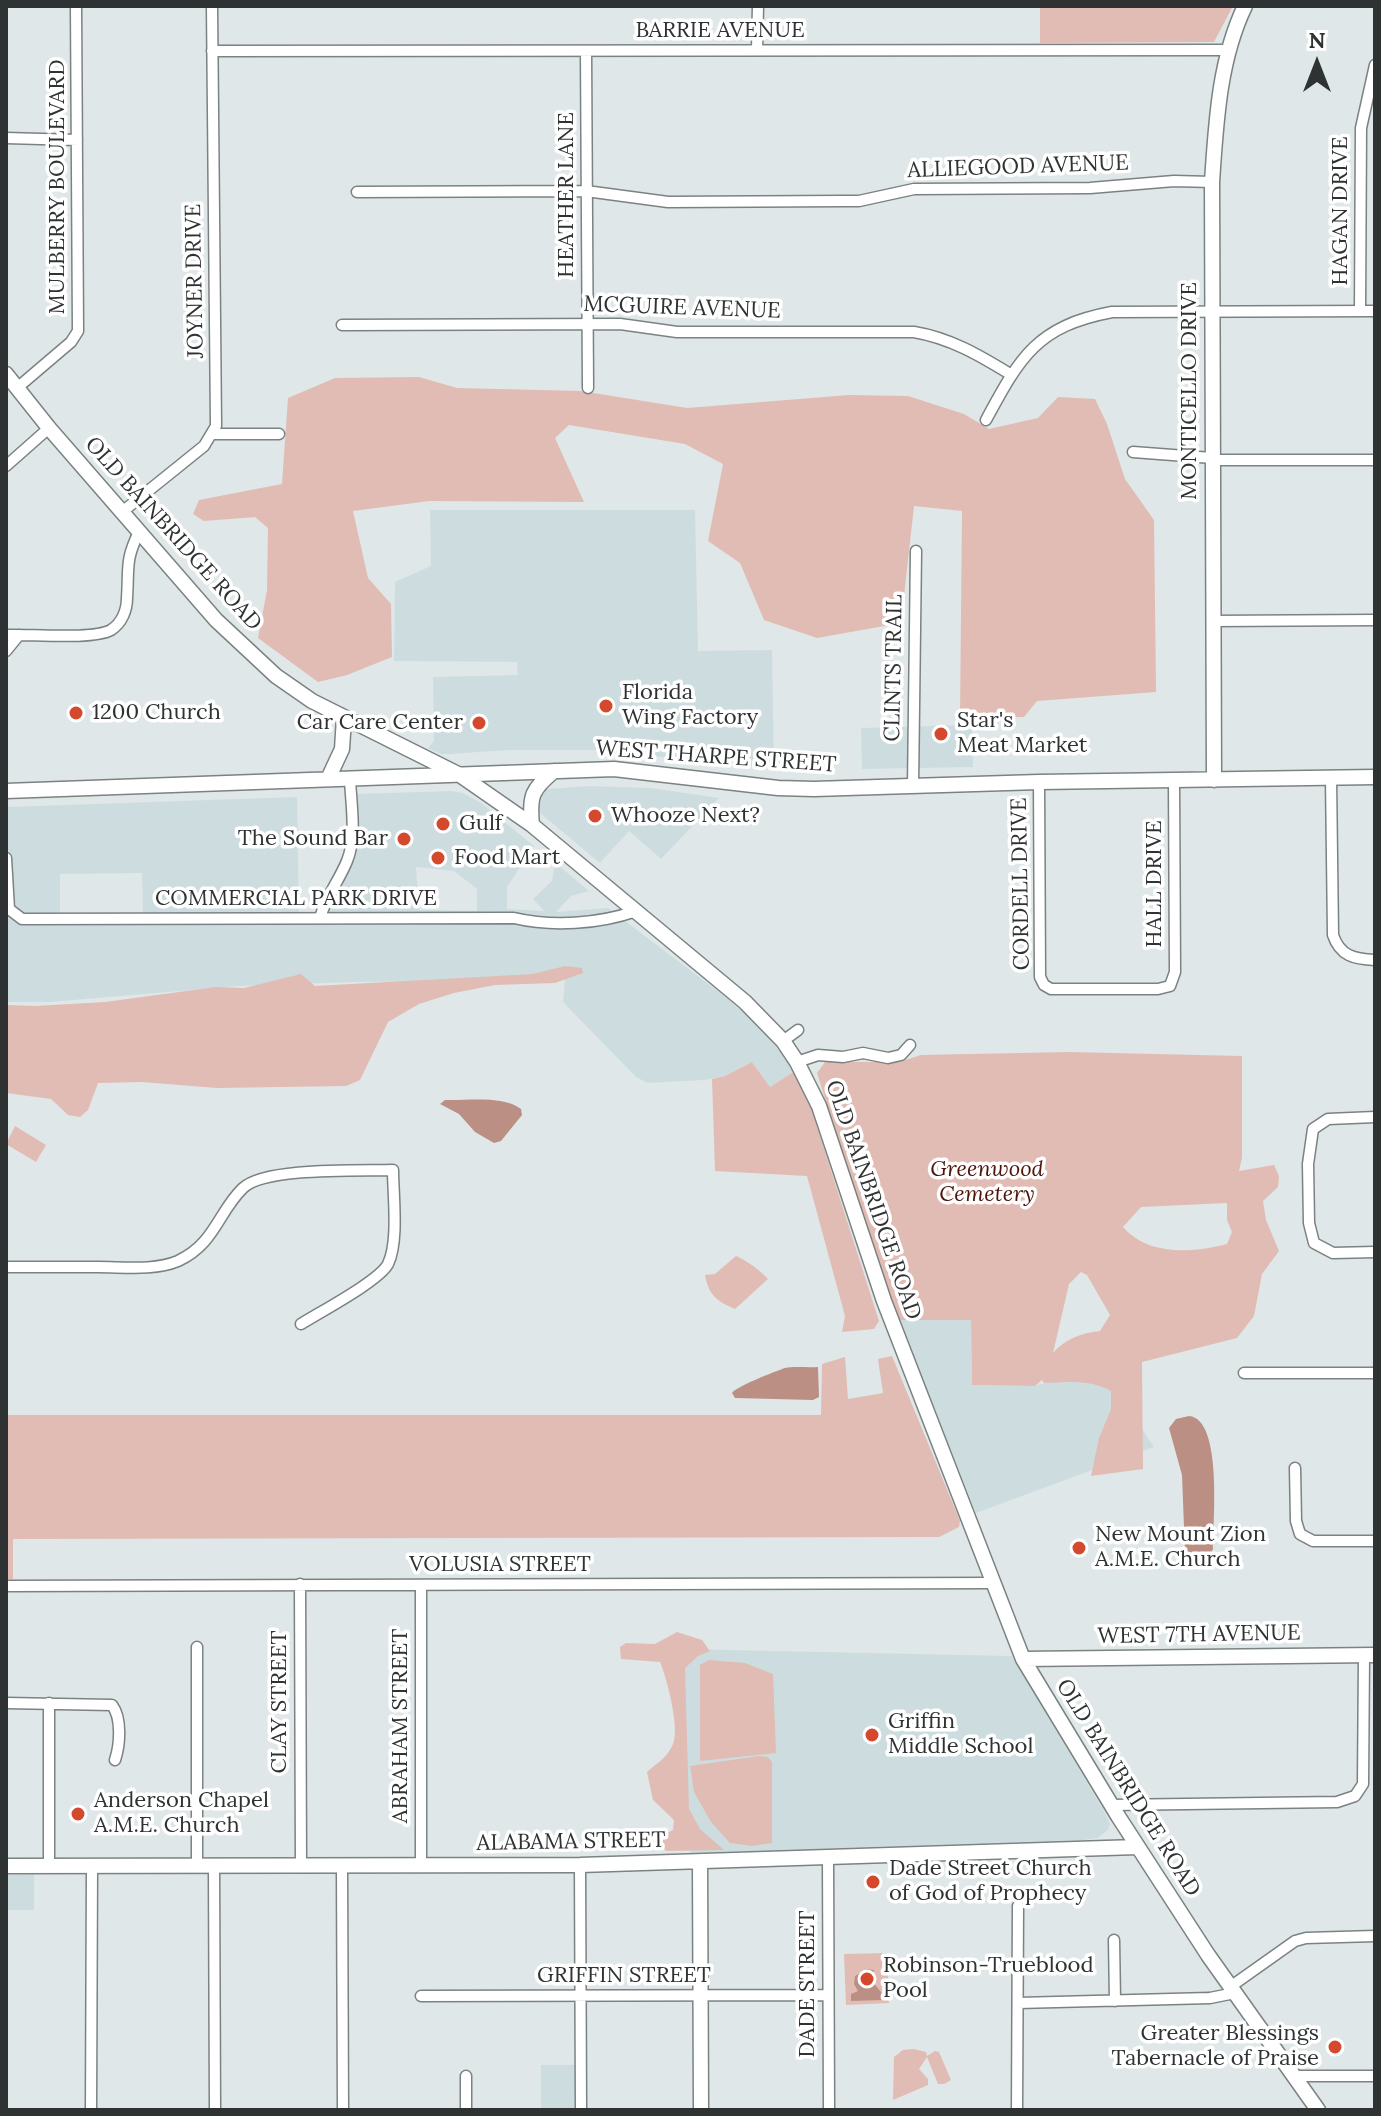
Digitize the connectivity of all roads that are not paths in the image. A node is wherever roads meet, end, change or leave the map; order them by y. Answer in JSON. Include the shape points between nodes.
{"nodes":[{"id":1,"x":76,"y":6,"type":"edge"},
{"id":2,"x":212,"y":6,"type":"edge"},
{"id":3,"x":758,"y":6,"type":"edge"},
{"id":4,"x":1245,"y":6,"type":"edge"},
{"id":5,"x":757,"y":50,"type":"junction"},
{"id":6,"x":1228,"y":50,"type":"junction"},
{"id":7,"x":212,"y":51,"type":"junction"},
{"id":8,"x":586,"y":51,"type":"junction"},
{"id":9,"x":1375,"y":65,"type":"edge"},
{"id":10,"x":6,"y":138,"type":"edge"},
{"id":11,"x":77,"y":140,"type":"junction"},
{"id":12,"x":1212,"y":182,"type":"junction"},
{"id":13,"x":586,"y":191,"type":"junction"},
{"id":14,"x":357,"y":192,"type":"dead end"},
{"id":15,"x":1360,"y":311,"type":"junction"},
{"id":16,"x":1375,"y":311,"type":"edge"},
{"id":17,"x":1212,"y":312,"type":"junction"},
{"id":18,"x":588,"y":324,"type":"junction"},
{"id":19,"x":342,"y":325,"type":"dead end"},
{"id":20,"x":6,"y":374,"type":"edge"},
{"id":21,"x":1010,"y":374,"type":"junction"},
{"id":22,"x":17,"y":388,"type":"junction"},
{"id":23,"x":588,"y":388,"type":"dead end"},
{"id":24,"x":986,"y":420,"type":"dead end"},
{"id":25,"x":49,"y":428,"type":"junction"},
{"id":26,"x":213,"y":434,"type":"junction"},
{"id":27,"x":279,"y":434,"type":"dead end"},
{"id":28,"x":1133,"y":452,"type":"dead end"},
{"id":29,"x":1212,"y":459,"type":"junction"},
{"id":30,"x":1375,"y":460,"type":"edge"},
{"id":31,"x":6,"y":466,"type":"edge"},
{"id":32,"x":122,"y":512,"type":"junction"},
{"id":33,"x":139,"y":532,"type":"junction"},
{"id":34,"x":916,"y":551,"type":"dead end"},
{"id":35,"x":1375,"y":620,"type":"edge"},
{"id":36,"x":1212,"y":621,"type":"junction"},
{"id":37,"x":6,"y":635,"type":"edge"},
{"id":38,"x":19,"y":635,"type":"junction"},
{"id":39,"x":6,"y":651,"type":"edge"},
{"id":40,"x":344,"y":718,"type":"junction"},
{"id":41,"x":554,"y":771,"type":"junction"},
{"id":42,"x":460,"y":775,"type":"junction"},
{"id":43,"x":1375,"y":777,"type":"edge"},
{"id":44,"x":1331,"y":778,"type":"junction"},
{"id":45,"x":328,"y":779,"type":"junction"},
{"id":46,"x":350,"y":779,"type":"junction"},
{"id":47,"x":1174,"y":780,"type":"junction"},
{"id":48,"x":1214,"y":780,"type":"junction"},
{"id":49,"x":1039,"y":782,"type":"junction"},
{"id":50,"x":913,"y":786,"type":"junction"},
{"id":51,"x":6,"y":791,"type":"edge"},
{"id":52,"x":532,"y":825,"type":"junction"},
{"id":53,"x":6,"y":858,"type":"edge"},
{"id":54,"x":636,"y":911,"type":"junction"},
{"id":55,"x":320,"y":918,"type":"junction"},
{"id":56,"x":1375,"y":960,"type":"edge"},
{"id":57,"x":1044,"y":985,"type":"joint"},
{"id":58,"x":798,"y":1030,"type":"dead end"},
{"id":59,"x":783,"y":1041,"type":"junction"},
{"id":60,"x":910,"y":1045,"type":"dead end"},
{"id":61,"x":797,"y":1062,"type":"junction"},
{"id":62,"x":1375,"y":1117,"type":"edge"},
{"id":63,"x":1375,"y":1252,"type":"edge"},
{"id":64,"x":6,"y":1267,"type":"edge"},
{"id":65,"x":301,"y":1324,"type":"dead end"},
{"id":66,"x":1244,"y":1373,"type":"dead end"},
{"id":67,"x":1375,"y":1373,"type":"edge"},
{"id":68,"x":1295,"y":1468,"type":"dead end"},
{"id":69,"x":1375,"y":1541,"type":"edge"},
{"id":70,"x":993,"y":1583,"type":"junction"},
{"id":71,"x":300,"y":1584,"type":"junction"},
{"id":72,"x":421,"y":1585,"type":"junction"},
{"id":73,"x":6,"y":1586,"type":"edge"},
{"id":74,"x":197,"y":1647,"type":"dead end"},
{"id":75,"x":1370,"y":1656,"type":"edge"},
{"id":76,"x":1023,"y":1659,"type":"junction"},
{"id":77,"x":6,"y":1703,"type":"edge"},
{"id":78,"x":49,"y":1703,"type":"junction"},
{"id":79,"x":115,"y":1760,"type":"dead end"},
{"id":80,"x":1114,"y":1810,"type":"junction"},
{"id":81,"x":1102,"y":1847,"type":"junction"},
{"id":82,"x":1137,"y":1847,"type":"junction"},
{"id":83,"x":828,"y":1858,"type":"junction"},
{"id":84,"x":700,"y":1862,"type":"junction"},
{"id":85,"x":580,"y":1865,"type":"junction"},
{"id":86,"x":6,"y":1866,"type":"edge"},
{"id":87,"x":49,"y":1866,"type":"junction"},
{"id":88,"x":421,"y":1866,"type":"junction"},
{"id":89,"x":92,"y":1867,"type":"junction"},
{"id":90,"x":197,"y":1867,"type":"junction"},
{"id":91,"x":214,"y":1867,"type":"junction"},
{"id":92,"x":301,"y":1867,"type":"junction"},
{"id":93,"x":342,"y":1867,"type":"junction"},
{"id":94,"x":1018,"y":1906,"type":"dead end"},
{"id":95,"x":1375,"y":1936,"type":"edge"},
{"id":96,"x":1114,"y":1940,"type":"dead end"},
{"id":97,"x":1233,"y":1990,"type":"junction"},
{"id":98,"x":828,"y":1995,"type":"junction"},
{"id":99,"x":421,"y":1996,"type":"dead end"},
{"id":100,"x":581,"y":1996,"type":"junction"},
{"id":101,"x":701,"y":1996,"type":"junction"},
{"id":102,"x":1115,"y":2001,"type":"junction"},
{"id":103,"x":1018,"y":2003,"type":"junction"},
{"id":104,"x":466,"y":2076,"type":"dead end"},
{"id":105,"x":1294,"y":2076,"type":"junction"},
{"id":106,"x":1375,"y":2076,"type":"edge"},
{"id":107,"x":91,"y":2110,"type":"edge"},
{"id":108,"x":215,"y":2110,"type":"edge"},
{"id":109,"x":343,"y":2110,"type":"edge"},
{"id":110,"x":466,"y":2110,"type":"edge"},
{"id":111,"x":581,"y":2110,"type":"edge"},
{"id":112,"x":701,"y":2110,"type":"edge"},
{"id":113,"x":829,"y":2110,"type":"edge"},
{"id":114,"x":1017,"y":2110,"type":"edge"},
{"id":115,"x":1318,"y":2110,"type":"edge"}],
"edges":[{"from":1,"to":11,"type":"street","name":"MULBERRY BOULEVARD"},
{"from":2,"to":7,"type":"street","name":"JOYNER DRIVE"},
{"from":3,"to":5,"type":"street"},
{"from":4,"to":6,"type":"main road","name":"MONTICELLO DRIVE"},
{"from":5,"to":6,"type":"street","name":"BARRIE AVENUE"},
{"from":5,"to":8,"type":"street","name":"BARRIE AVENUE"},
{"from":6,"to":12,"type":"main road","name":"MONTICELLO DRIVE"},
{"from":7,"to":8,"type":"street","name":"BARRIE AVENUE"},
{"from":7,"to":26,"type":"street","name":"JOYNER DRIVE"},
{"from":8,"to":13,"type":"street","name":"HEATHER LANE"},
{"from":9,"to":15,"type":"street","name":"HAGAN DRIVE","via":[[1361,128]]},
{"from":10,"to":11,"type":"street"},
{"from":11,"to":22,"type":"street","name":"MULBERRY BOULEVARD","via":[[78,331]]},
{"from":12,"to":13,"type":"street","name":"ALLIEGOOD AVENUE","via":[[914,189],[859,201],[668,202]]},
{"from":12,"to":17,"type":"main road","name":"MONTICELLO DRIVE"},
{"from":13,"to":14,"type":"street","name":"ALLIEGOOD AVENUE"},
{"from":13,"to":18,"type":"street","name":"HEATHER LANE"},
{"from":15,"to":16,"type":"street"},
{"from":15,"to":17,"type":"street"},
{"from":17,"to":21,"type":"street","via":[[1086,317],[1039,342]]},
{"from":17,"to":29,"type":"main road","name":"MONTICELLO DRIVE"},
{"from":18,"to":19,"type":"street","name":"MCGUIRE AVENUE"},
{"from":18,"to":21,"type":"street","name":"MCGUIRE AVENUE","via":[[677,332],[914,332],[961,346]]},
{"from":18,"to":23,"type":"street","name":"HEATHER LANE"},
{"from":20,"to":22,"type":"main road","name":"OLD BAINBRIDGE ROAD"},
{"from":21,"to":24,"type":"street"},
{"from":22,"to":25,"type":"main road","name":"OLD BAINBRIDGE ROAD"},
{"from":25,"to":31,"type":"street"},
{"from":25,"to":32,"type":"main road","name":"OLD BAINBRIDGE ROAD"},
{"from":26,"to":27,"type":"street"},
{"from":26,"to":32,"type":"street"},
{"from":28,"to":29,"type":"street"},
{"from":29,"to":30,"type":"street"},
{"from":29,"to":36,"type":"main road","name":"MONTICELLO DRIVE"},
{"from":32,"to":33,"type":"main road","name":"OLD BAINBRIDGE ROAD"},
{"from":33,"to":38,"type":"street","via":[[128,559],[126,608],[117,625],[96,634]]},
{"from":33,"to":40,"type":"main road","name":"OLD BAINBRIDGE ROAD","via":[[244,648],[276,676]]},
{"from":34,"to":50,"type":"street","name":"CLINTS TRAIL"},
{"from":35,"to":36,"type":"street"},
{"from":36,"to":48,"type":"main road","name":"MONTICELLO DRIVE"},
{"from":37,"to":38,"type":"street"},
{"from":38,"to":39,"type":"street"},
{"from":40,"to":42,"type":"main road","name":"OLD BAINBRIDGE ROAD"},
{"from":40,"to":45,"type":"main road","via":[[342,749]]},
{"from":41,"to":42,"type":"main road","name":"WEST THARPE STREET"},
{"from":41,"to":50,"type":"main road","name":"WEST THARPE STREET","via":[[614,769],[778,788]]},
{"from":41,"to":52,"type":"main road","via":[[531,798]]},
{"from":42,"to":46,"type":"main road","name":"WEST THARPE STREET"},
{"from":42,"to":52,"type":"main road","name":"OLD BAINBRIDGE ROAD"},
{"from":43,"to":44,"type":"main road","name":"WEST THARPE STREET"},
{"from":44,"to":48,"type":"main road","name":"WEST THARPE STREET"},
{"from":44,"to":56,"type":"street","via":[[1333,935],[1344,954]]},
{"from":45,"to":46,"type":"main road","name":"WEST THARPE STREET"},
{"from":45,"to":51,"type":"main road","name":"WEST THARPE STREET"},
{"from":46,"to":55,"type":"street","via":[[348,859]]},
{"from":47,"to":48,"type":"main road","name":"WEST THARPE STREET"},
{"from":47,"to":49,"type":"main road","name":"WEST THARPE STREET"},
{"from":47,"to":57,"type":"street","name":"HALL DRIVE","via":[[1175,972],[1170,986]]},
{"from":49,"to":50,"type":"main road","name":"WEST THARPE STREET"},
{"from":49,"to":57,"type":"street","name":"CORDELL DRIVE"},
{"from":52,"to":54,"type":"main road","name":"OLD BAINBRIDGE ROAD"},
{"from":53,"to":55,"type":"street","name":"COMMERCIAL PARK DRIVE","via":[[9,909],[22,919]]},
{"from":54,"to":55,"type":"street","name":"COMMERCIAL PARK DRIVE","via":[[612,919],[533,922]]},
{"from":54,"to":59,"type":"main road","name":"OLD BAINBRIDGE ROAD","via":[[745,1002]]},
{"from":58,"to":59,"type":"street"},
{"from":59,"to":61,"type":"main road","name":"OLD BAINBRIDGE ROAD"},
{"from":60,"to":61,"type":"street","via":[[901,1055],[888,1058],[863,1053],[818,1055]]},
{"from":61,"to":70,"type":"main road","name":"OLD BAINBRIDGE ROAD","via":[[819,1106],[879,1288]]},
{"from":62,"to":63,"type":"street","via":[[1317,1124],[1310,1138],[1308,1179],[1309,1232],[1318,1246],[1333,1253]]},
{"from":64,"to":65,"type":"street","via":[[167,1264],[199,1247],[243,1188],[257,1179],[393,1170],[393,1245],[387,1265]]},
{"from":66,"to":67,"type":"street"},
{"from":68,"to":69,"type":"street","via":[[1297,1528],[1307,1539]]},
{"from":70,"to":72,"type":"street","name":"VOLUSIA STREET"},
{"from":70,"to":76,"type":"main road","name":"OLD BAINBRIDGE ROAD"},
{"from":71,"to":72,"type":"street","name":"VOLUSIA STREET"},
{"from":71,"to":73,"type":"street","name":"VOLUSIA STREET"},
{"from":71,"to":92,"type":"street","name":"CLAY STREET"},
{"from":72,"to":88,"type":"street","name":"ABRAHAM STREET"},
{"from":74,"to":90,"type":"street"},
{"from":75,"to":76,"type":"main road","name":"WEST 7TH AVENUE"},
{"from":75,"to":80,"type":"street","via":[[1363,1784],[1355,1796],[1337,1802]]},
{"from":76,"to":80,"type":"main road","name":"OLD BAINBRIDGE ROAD"},
{"from":77,"to":78,"type":"street"},
{"from":78,"to":79,"type":"street","via":[[108,1703],[116,1708]]},
{"from":78,"to":87,"type":"street"},
{"from":80,"to":81,"type":"main road","via":[[1116,1830]]},
{"from":80,"to":82,"type":"main road","name":"OLD BAINBRIDGE ROAD"},
{"from":81,"to":82,"type":"main road","name":"ALABAMA STREET"},
{"from":81,"to":83,"type":"main road","name":"ALABAMA STREET"},
{"from":82,"to":97,"type":"main road","name":"OLD BAINBRIDGE ROAD"},
{"from":83,"to":84,"type":"main road","name":"ALABAMA STREET"},
{"from":83,"to":98,"type":"street","name":"DADE STREET"},
{"from":84,"to":85,"type":"main road","name":"ALABAMA STREET"},
{"from":84,"to":101,"type":"main road"},
{"from":85,"to":88,"type":"main road","name":"ALABAMA STREET"},
{"from":85,"to":100,"type":"street"},
{"from":86,"to":87,"type":"main road","name":"ALABAMA STREET"},
{"from":87,"to":89,"type":"main road","name":"ALABAMA STREET"},
{"from":88,"to":93,"type":"main road","name":"ALABAMA STREET"},
{"from":89,"to":90,"type":"main road","name":"ALABAMA STREET"},
{"from":89,"to":107,"type":"street"},
{"from":90,"to":91,"type":"main road","name":"ALABAMA STREET"},
{"from":91,"to":92,"type":"main road","name":"ALABAMA STREET"},
{"from":91,"to":108,"type":"street"},
{"from":92,"to":93,"type":"main road","name":"ALABAMA STREET"},
{"from":93,"to":109,"type":"street"},
{"from":94,"to":103,"type":"street"},
{"from":95,"to":97,"type":"street","via":[[1295,1941]]},
{"from":96,"to":102,"type":"street"},
{"from":97,"to":102,"type":"street","via":[[1222,1998]]},
{"from":97,"to":105,"type":"main road","name":"OLD BAINBRIDGE ROAD"},
{"from":98,"to":101,"type":"street","name":"GRIFFIN STREET"},
{"from":98,"to":113,"type":"street","name":"DADE STREET"},
{"from":99,"to":100,"type":"street","name":"GRIFFIN STREET"},
{"from":100,"to":101,"type":"street","name":"GRIFFIN STREET"},
{"from":100,"to":111,"type":"street"},
{"from":101,"to":112,"type":"main road"},
{"from":102,"to":103,"type":"street"},
{"from":103,"to":114,"type":"street"},
{"from":104,"to":110,"type":"street"},
{"from":105,"to":106,"type":"street"},
{"from":105,"to":115,"type":"main road","name":"OLD BAINBRIDGE ROAD"}]}
